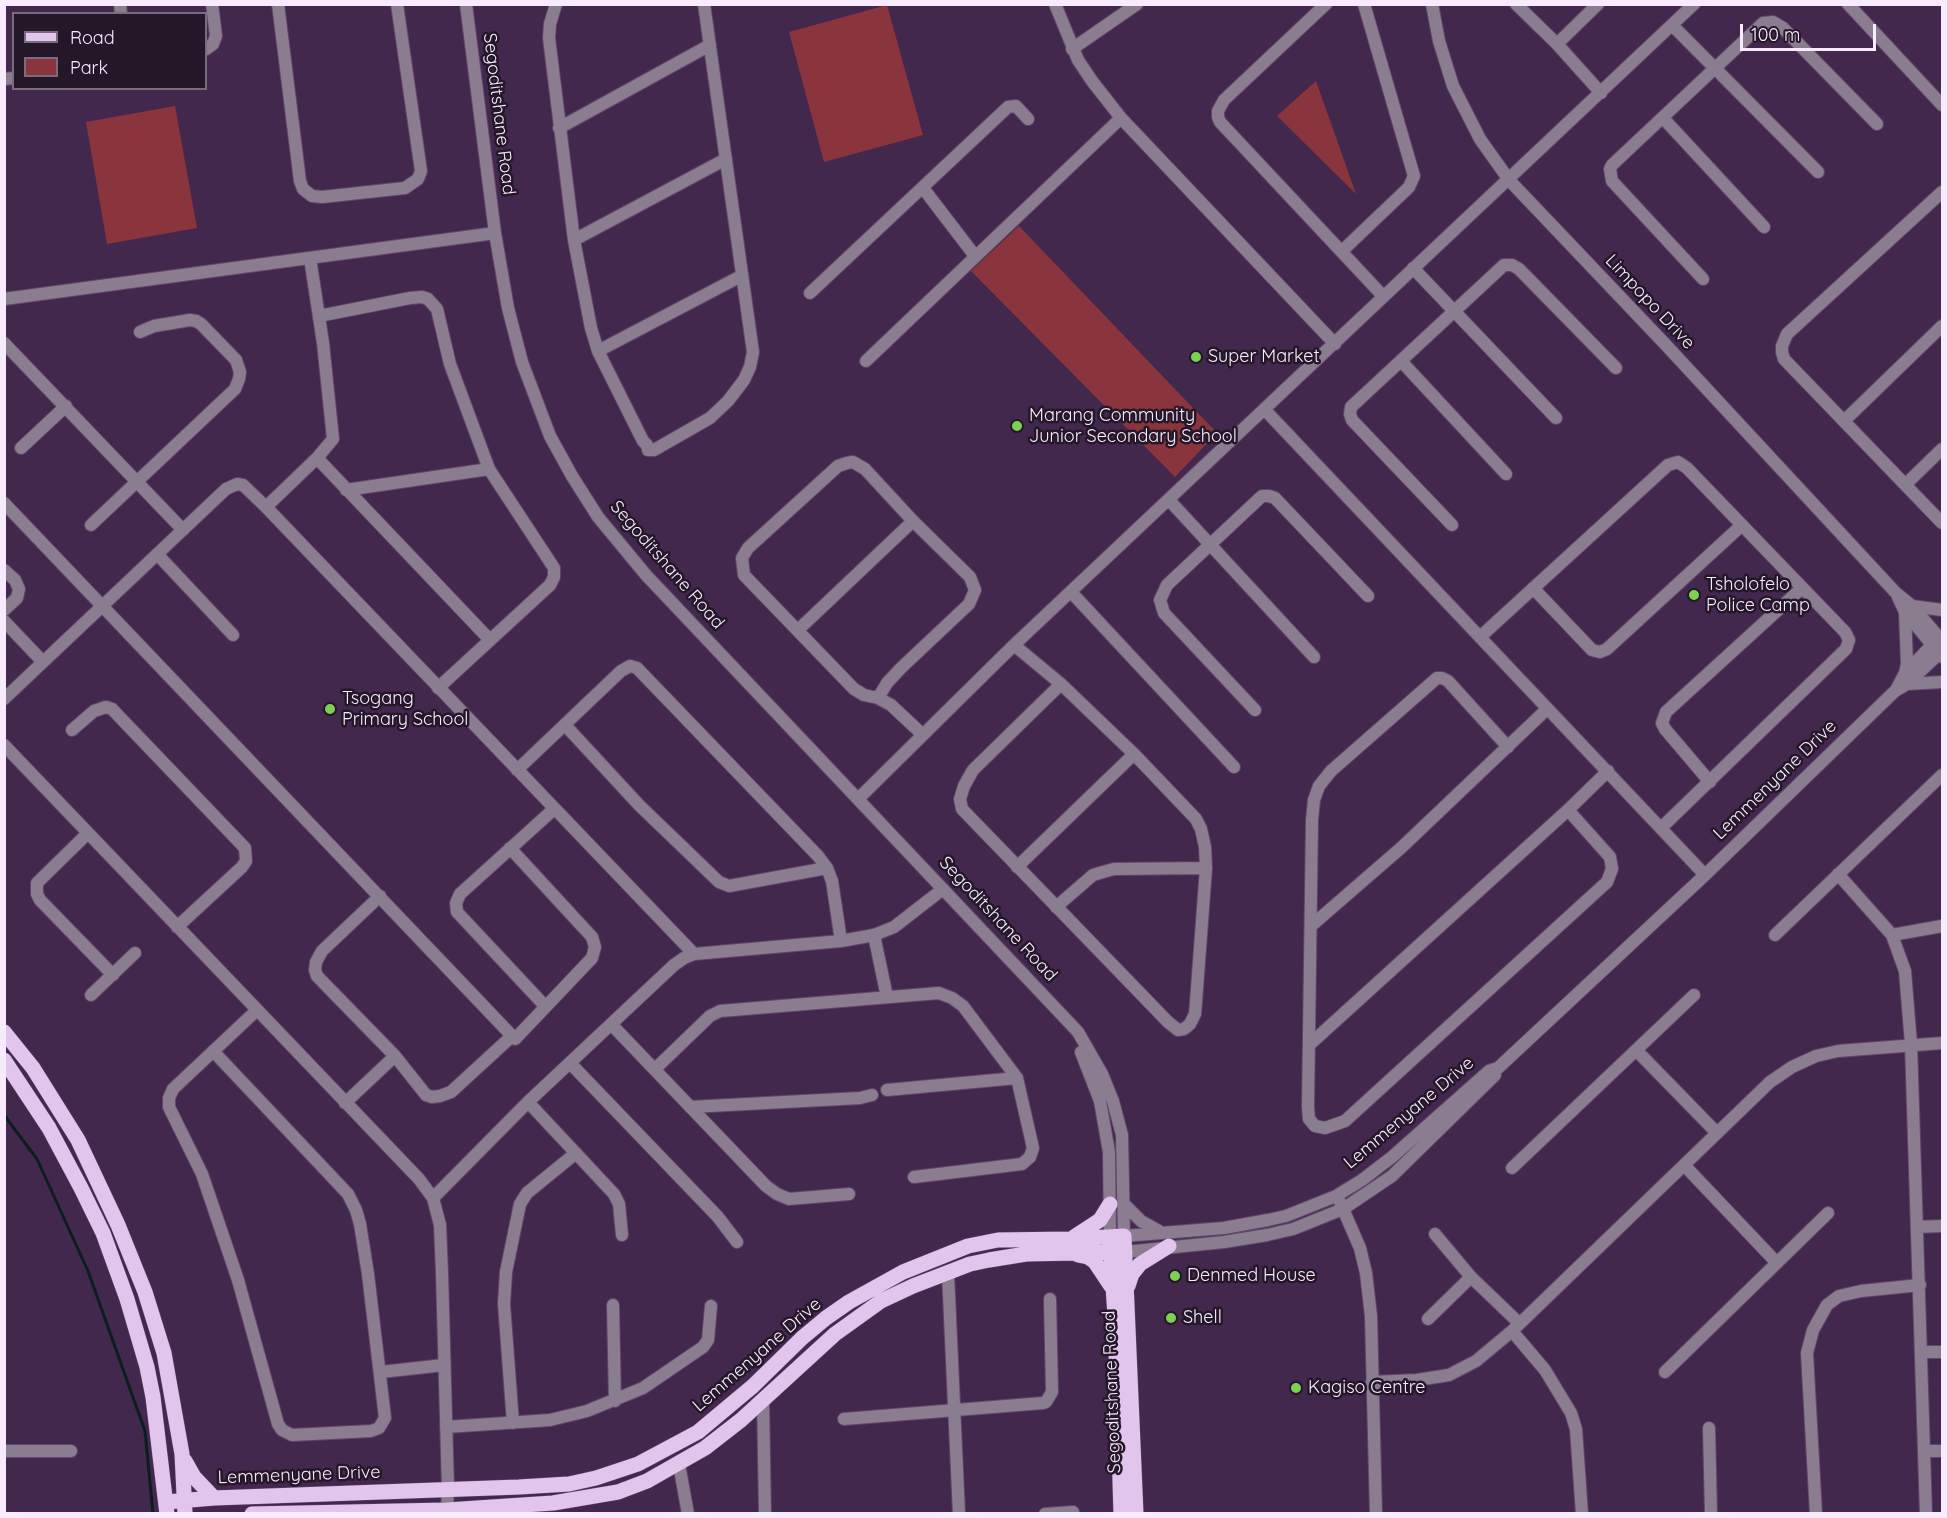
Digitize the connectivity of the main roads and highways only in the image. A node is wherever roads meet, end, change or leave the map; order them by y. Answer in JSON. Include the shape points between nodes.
{"nodes":[{"id":1,"x":4,"y":1032,"type":"edge"},
{"id":2,"x":4,"y":1060,"type":"edge"},
{"id":3,"x":1118,"y":1205,"type":"road end"},
{"id":4,"x":1117,"y":1244,"type":"joint"},
{"id":5,"x":1072,"y":1246,"type":"junction"},
{"id":6,"x":1169,"y":1246,"type":"road end"},
{"id":7,"x":1120,"y":1288,"type":"junction"},
{"id":8,"x":182,"y":1454,"type":"junction"},
{"id":9,"x":214,"y":1498,"type":"junction"},
{"id":10,"x":167,"y":1508,"type":"edge"},
{"id":11,"x":184,"y":1508,"type":"edge"},
{"id":12,"x":252,"y":1514,"type":"edge"},
{"id":13,"x":1121,"y":1514,"type":"edge"},
{"id":14,"x":1136,"y":1514,"type":"edge"}],
"edges":[{"from":1,"to":8,"type":"main road","via":[[33,1068],[78,1140],[130,1254],[164,1353]]},
{"from":2,"to":10,"type":"main road","via":[[49,1128],[103,1233],[147,1367]]},
{"from":3,"to":5,"type":"main road"},
{"from":4,"to":5,"type":"main road","name":"Lemmenyane Drive"},
{"from":4,"to":7,"type":"main road","name":"Segoditshane Road"},
{"from":5,"to":7,"type":"main road","via":[[1095,1262]]},
{"from":5,"to":9,"type":"main road","name":"Lemmenyane Drive","via":[[998,1240],[968,1246],[903,1272],[826,1318],[698,1432],[639,1464],[596,1478],[569,1484]]},
{"from":5,"to":12,"type":"main road","name":"Lemmenyane Drive","via":[[970,1264],[881,1301],[834,1334],[725,1434],[679,1464],[628,1488],[553,1503],[447,1510]]},
{"from":6,"to":7,"type":"main road","via":[[1140,1264]]},
{"from":7,"to":13,"type":"main road","name":"Segoditshane Road"},
{"from":7,"to":14,"type":"main road","name":"Segoditshane Road"},
{"from":8,"to":9,"type":"main road","via":[[194,1477]]},
{"from":8,"to":11,"type":"main road"},
{"from":9,"to":11,"type":"main road","name":"Lemmenyane Drive"},
{"from":10,"to":11,"type":"main road","name":"Lemmenyane Drive"}]}
